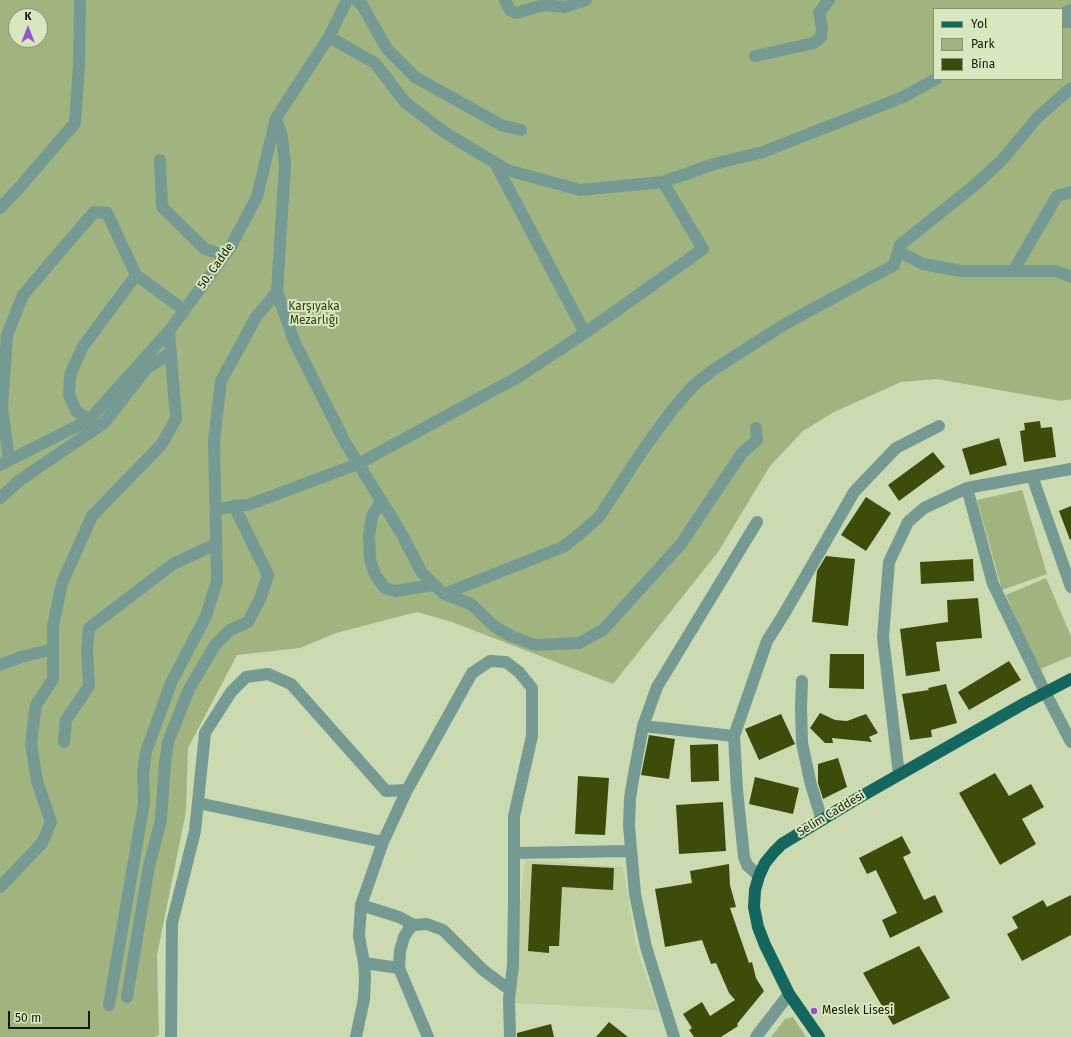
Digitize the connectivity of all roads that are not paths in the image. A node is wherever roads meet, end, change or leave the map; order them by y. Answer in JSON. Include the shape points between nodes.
{"nodes":[{"id":1,"x":80,"y":0,"type":"edge"},
{"id":2,"x":347,"y":0,"type":"edge"},
{"id":3,"x":356,"y":0,"type":"edge"},
{"id":4,"x":505,"y":0,"type":"edge"},
{"id":5,"x":586,"y":0,"type":"edge"},
{"id":6,"x":829,"y":0,"type":"edge"},
{"id":7,"x":329,"y":37,"type":"junction"},
{"id":8,"x":756,"y":56,"type":"dead end"},
{"id":9,"x":934,"y":80,"type":"edge"},
{"id":10,"x":1071,"y":88,"type":"edge"},
{"id":11,"x":276,"y":118,"type":"junction"},
{"id":12,"x":521,"y":130,"type":"dead end"},
{"id":13,"x":160,"y":160,"type":"dead end"},
{"id":14,"x":495,"y":162,"type":"junction"},
{"id":15,"x":663,"y":182,"type":"junction"},
{"id":16,"x":1071,"y":192,"type":"edge"},
{"id":17,"x":0,"y":208,"type":"edge"},
{"id":18,"x":898,"y":252,"type":"junction"},
{"id":19,"x":224,"y":255,"type":"junction"},
{"id":20,"x":1014,"y":270,"type":"junction"},
{"id":21,"x":136,"y":275,"type":"junction"},
{"id":22,"x":1071,"y":277,"type":"edge"},
{"id":23,"x":277,"y":292,"type":"junction"},
{"id":24,"x":184,"y":310,"type":"junction"},
{"id":25,"x":169,"y":331,"type":"junction"},
{"id":26,"x":584,"y":333,"type":"junction"},
{"id":27,"x":170,"y":353,"type":"junction"},
{"id":28,"x":89,"y":420,"type":"junction"},
{"id":29,"x":939,"y":426,"type":"dead end"},
{"id":30,"x":756,"y":428,"type":"dead end"},
{"id":31,"x":5,"y":463,"type":"edge"},
{"id":32,"x":358,"y":464,"type":"junction"},
{"id":33,"x":1071,"y":469,"type":"edge"},
{"id":34,"x":1032,"y":476,"type":"junction"},
{"id":35,"x":967,"y":488,"type":"junction"},
{"id":36,"x":0,"y":498,"type":"edge"},
{"id":37,"x":380,"y":501,"type":"junction"},
{"id":38,"x":234,"y":506,"type":"junction"},
{"id":39,"x":216,"y":510,"type":"junction"},
{"id":40,"x":757,"y":522,"type":"dead end"},
{"id":41,"x":216,"y":544,"type":"junction"},
{"id":42,"x":434,"y":585,"type":"junction"},
{"id":43,"x":1071,"y":587,"type":"edge"},
{"id":44,"x":444,"y":594,"type":"junction"},
{"id":45,"x":53,"y":649,"type":"junction"},
{"id":46,"x":0,"y":664,"type":"edge"},
{"id":47,"x":1071,"y":679,"type":"edge"},
{"id":48,"x":802,"y":681,"type":"dead end"},
{"id":49,"x":1045,"y":692,"type":"junction"},
{"id":50,"x":643,"y":726,"type":"junction"},
{"id":51,"x":734,"y":736,"type":"junction"},
{"id":52,"x":64,"y":742,"type":"dead end"},
{"id":53,"x":1071,"y":742,"type":"edge"},
{"id":54,"x":899,"y":775,"type":"junction"},
{"id":55,"x":407,"y":790,"type":"junction"},
{"id":56,"x":198,"y":803,"type":"junction"},
{"id":57,"x":822,"y":820,"type":"junction"},
{"id":58,"x":383,"y":842,"type":"junction"},
{"id":59,"x":631,"y":851,"type":"junction"},
{"id":60,"x":514,"y":853,"type":"junction"},
{"id":61,"x":759,"y":876,"type":"junction"},
{"id":62,"x":0,"y":887,"type":"edge"},
{"id":63,"x":361,"y":905,"type":"junction"},
{"id":64,"x":414,"y":924,"type":"junction"},
{"id":65,"x":364,"y":963,"type":"junction"},
{"id":66,"x":399,"y":968,"type":"junction"},
{"id":67,"x":510,"y":990,"type":"junction"},
{"id":68,"x":789,"y":994,"type":"junction"},
{"id":69,"x":127,"y":997,"type":"dead end"},
{"id":70,"x":109,"y":1005,"type":"dead end"},
{"id":71,"x":171,"y":1037,"type":"edge"},
{"id":72,"x":356,"y":1037,"type":"edge"},
{"id":73,"x":428,"y":1037,"type":"edge"},
{"id":74,"x":510,"y":1037,"type":"edge"},
{"id":75,"x":674,"y":1037,"type":"edge"},
{"id":76,"x":756,"y":1037,"type":"edge"},
{"id":77,"x":819,"y":1037,"type":"edge"}],
"edges":[{"from":1,"to":17,"type":"street","via":[[75,123]]},
{"from":2,"to":7,"type":"street","name":"50. Cadde"},
{"from":3,"to":12,"type":"street","via":[[362,5],[387,49],[415,77],[501,125]]},
{"from":4,"to":5,"type":"street","via":[[510,10],[516,12],[544,5],[565,7]]},
{"from":6,"to":8,"type":"street","via":[[819,12],[821,37],[814,43]]},
{"from":7,"to":11,"type":"street","name":"50. Cadde"},
{"from":7,"to":14,"type":"street","via":[[375,63],[405,102],[444,132]]},
{"from":9,"to":15,"type":"street","via":[[903,97],[763,152],[714,164]]},
{"from":10,"to":18,"type":"street","via":[[1037,118],[1002,160],[974,186],[900,245]]},
{"from":11,"to":19,"type":"street","name":"50. Cadde","via":[[257,197]]},
{"from":11,"to":23,"type":"street","via":[[282,137],[285,165]]},
{"from":13,"to":19,"type":"street","via":[[162,207],[204,250]]},
{"from":14,"to":15,"type":"street","via":[[506,170],[580,190]]},
{"from":14,"to":26,"type":"street"},
{"from":15,"to":26,"type":"street","via":[[703,250]]},
{"from":16,"to":20,"type":"street","via":[[1057,196]]},
{"from":18,"to":20,"type":"street","via":[[923,264],[961,271]]},
{"from":18,"to":44,"type":"street","via":[[894,265],[785,324],[713,370],[693,386],[645,447],[599,517],[563,547]]},
{"from":19,"to":24,"type":"street","name":"50. Cadde"},
{"from":20,"to":22,"type":"street","via":[[1056,271]]},
{"from":21,"to":24,"type":"street"},
{"from":21,"to":28,"type":"street","via":[[82,348],[70,375],[69,395],[76,411]]},
{"from":21,"to":31,"type":"street","via":[[107,213],[94,212],[23,295],[6,335],[2,407]]},
{"from":23,"to":32,"type":"street","via":[[294,341]]},
{"from":23,"to":39,"type":"street","via":[[256,318],[221,381],[214,441]]},
{"from":24,"to":25,"type":"street","name":"50. Cadde"},
{"from":25,"to":27,"type":"street"},
{"from":25,"to":28,"type":"street","name":"50. Cadde"},
{"from":26,"to":32,"type":"street","via":[[518,376]]},
{"from":27,"to":36,"type":"street","via":[[146,369],[104,423],[20,480]]},
{"from":27,"to":45,"type":"street","via":[[176,419],[161,444],[92,516],[62,583],[53,626]]},
{"from":28,"to":31,"type":"street","name":"50. Cadde"},
{"from":29,"to":51,"type":"street","via":[[896,448],[854,492],[767,641]]},
{"from":30,"to":44,"type":"street","via":[[757,440],[742,454],[681,544],[603,630],[579,643],[535,645],[495,627],[471,604]]},
{"from":32,"to":37,"type":"street"},
{"from":32,"to":38,"type":"street","via":[[248,505]]},
{"from":33,"to":34,"type":"street"},
{"from":34,"to":35,"type":"street"},
{"from":34,"to":43,"type":"street"},
{"from":35,"to":49,"type":"street","via":[[993,584]]},
{"from":35,"to":54,"type":"street","via":[[924,508],[908,522],[889,562],[883,637]]},
{"from":37,"to":42,"type":"street","via":[[400,531],[422,573]]},
{"from":37,"to":42,"type":"street","via":[[372,516],[369,536],[370,560],[375,575],[385,588],[395,591]]},
{"from":38,"to":39,"type":"street"},
{"from":38,"to":69,"type":"street","via":[[268,575],[260,599],[248,622],[230,630],[215,645],[189,689],[168,742],[161,820],[149,866]]},
{"from":39,"to":41,"type":"street"},
{"from":40,"to":50,"type":"street","via":[[657,687]]},
{"from":41,"to":52,"type":"street","via":[[173,564],[90,628],[86,649],[89,686],[66,720]]},
{"from":41,"to":70,"type":"street","via":[[217,581],[206,616],[171,683],[146,752],[143,774],[144,803]]},
{"from":42,"to":44,"type":"street"},
{"from":45,"to":46,"type":"street"},
{"from":45,"to":62,"type":"street","via":[[53,679],[36,705],[31,744],[37,781],[50,822],[42,843]]},
{"from":47,"to":49,"type":"main road","name":"Selim Caddesi"},
{"from":48,"to":57,"type":"street","via":[[802,743]]},
{"from":49,"to":53,"type":"street"},
{"from":49,"to":54,"type":"main road","name":"Selim Caddesi"},
{"from":50,"to":51,"type":"street"},
{"from":50,"to":59,"type":"street","via":[[630,798]]},
{"from":51,"to":61,"type":"street","via":[[744,857]]},
{"from":54,"to":57,"type":"main road","name":"Selim Caddesi"},
{"from":55,"to":56,"type":"street","via":[[386,791],[291,684],[268,674],[246,677],[231,692],[205,733]]},
{"from":55,"to":58,"type":"street"},
{"from":55,"to":60,"type":"street","via":[[472,673],[490,661],[506,662],[519,672],[532,688],[532,736],[514,816]]},
{"from":56,"to":58,"type":"street"},
{"from":56,"to":71,"type":"street","via":[[195,832],[172,923]]},
{"from":57,"to":61,"type":"main road","name":"Selim Caddesi","via":[[782,844],[765,864]]},
{"from":58,"to":63,"type":"street"},
{"from":59,"to":60,"type":"street"},
{"from":59,"to":75,"type":"street","via":[[635,894],[644,940]]},
{"from":60,"to":67,"type":"street","via":[[513,957]]},
{"from":61,"to":68,"type":"main road","name":"Selim Caddesi","via":[[754,907],[758,927]]},
{"from":63,"to":64,"type":"street"},
{"from":63,"to":65,"type":"street","via":[[359,936]]},
{"from":64,"to":66,"type":"street","via":[[404,937]]},
{"from":64,"to":67,"type":"street","via":[[427,924],[443,930],[483,970]]},
{"from":65,"to":66,"type":"street"},
{"from":65,"to":72,"type":"street","via":[[364,999]]},
{"from":66,"to":73,"type":"street"},
{"from":67,"to":74,"type":"street"},
{"from":68,"to":76,"type":"street"},
{"from":68,"to":77,"type":"main road","name":"Selim Caddesi"}]}
